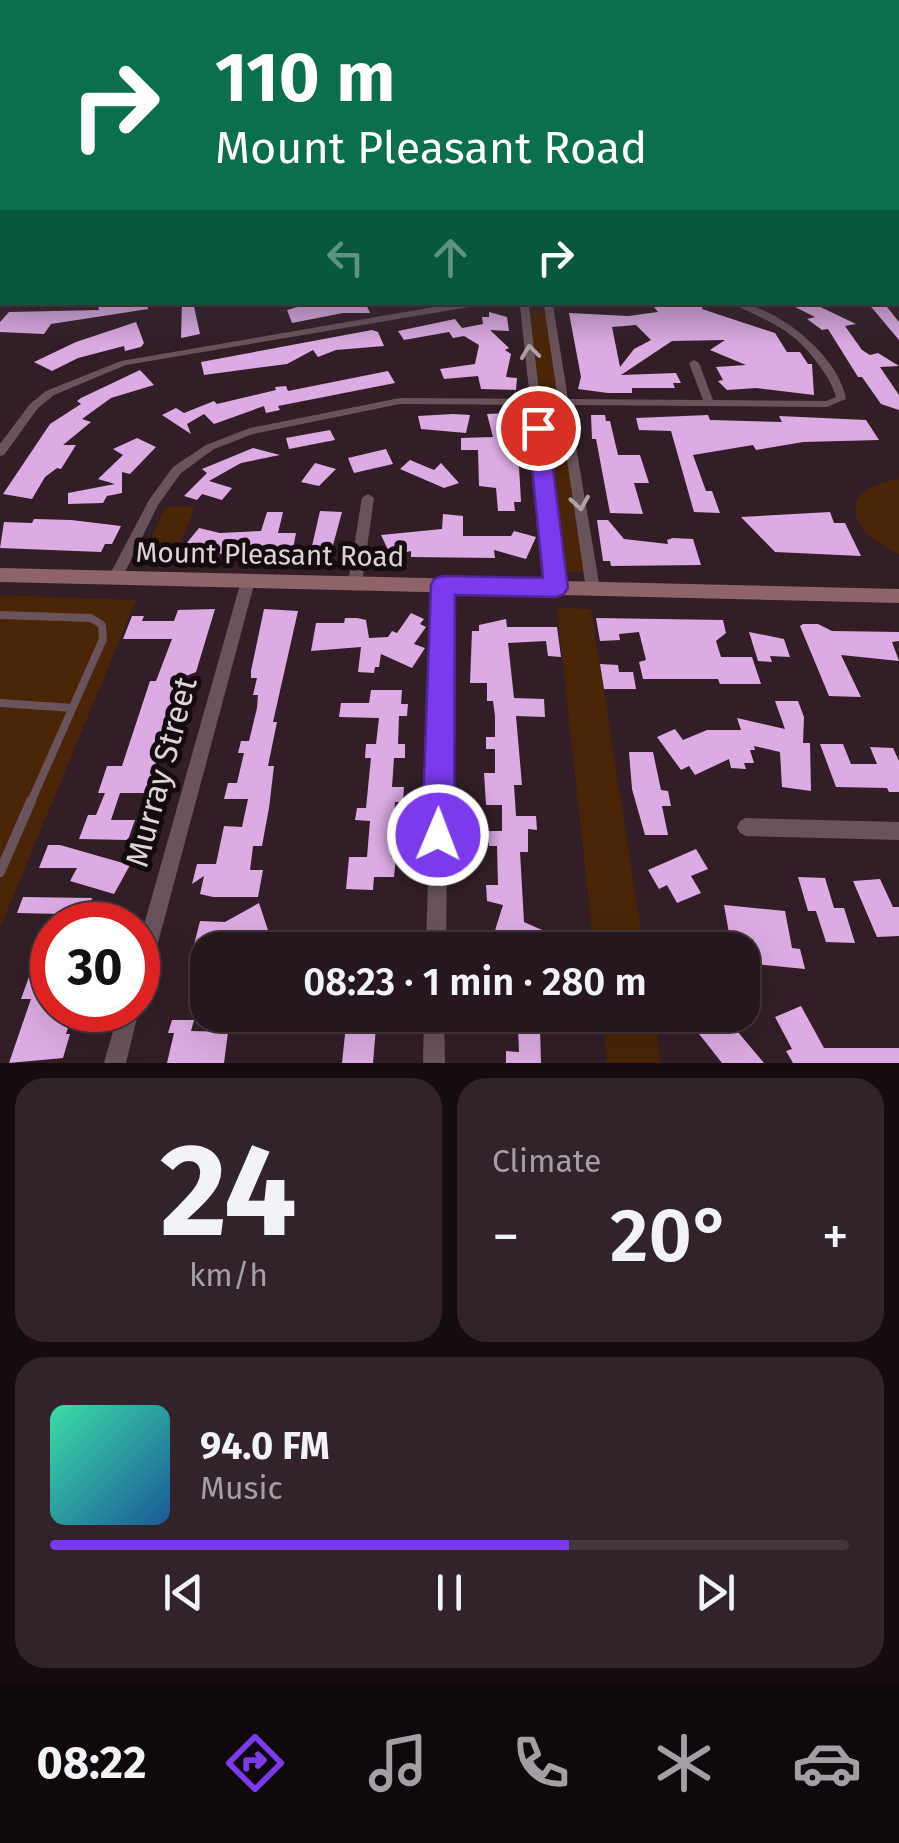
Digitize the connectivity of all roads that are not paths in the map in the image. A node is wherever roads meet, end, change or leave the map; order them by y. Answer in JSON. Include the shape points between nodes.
{"nodes":[{"id":1,"x":477,"y":305,"type":"edge"},
{"id":2,"x":524,"y":305,"type":"edge"},
{"id":3,"x":548,"y":305,"type":"edge"},
{"id":4,"x":740,"y":305,"type":"edge"},
{"id":5,"x":694,"y":363,"type":"dead end"},
{"id":6,"x":536,"y":401,"type":"junction"},
{"id":7,"x":564,"y":402,"type":"junction"},
{"id":8,"x":708,"y":402,"type":"junction"},
{"id":9,"x":0,"y":452,"type":"edge"},
{"id":10,"x":368,"y":498,"type":"dead end"},
{"id":11,"x":0,"y":575,"type":"edge"},
{"id":12,"x":115,"y":578,"type":"junction"},
{"id":13,"x":248,"y":580,"type":"junction"},
{"id":14,"x":354,"y":582,"type":"junction"},
{"id":15,"x":443,"y":585,"type":"junction"},
{"id":16,"x":556,"y":588,"type":"junction"},
{"id":17,"x":592,"y":589,"type":"junction"},
{"id":18,"x":899,"y":596,"type":"edge"},
{"id":19,"x":0,"y":615,"type":"edge"},
{"id":20,"x":0,"y":703,"type":"edge"},
{"id":21,"x":72,"y":708,"type":"junction"},
{"id":22,"x":746,"y":827,"type":"dead end"},
{"id":23,"x":899,"y":831,"type":"edge"},
{"id":24,"x":1,"y":868,"type":"edge"},
{"id":25,"x":159,"y":902,"type":"edge"},
{"id":26,"x":436,"y":932,"type":"edge"},
{"id":27,"x":123,"y":1032,"type":"edge"},
{"id":28,"x":434,"y":1032,"type":"edge"},
{"id":29,"x":114,"y":1063,"type":"edge"},
{"id":30,"x":434,"y":1063,"type":"edge"}],
"edges":[{"from":1,"to":9,"type":"street","via":[[124,363],[50,393]]},
{"from":6,"to":2,"type":"street","one_way":true},
{"from":3,"to":7,"type":"street"},
{"from":4,"to":8,"type":"street","via":[[780,320],[805,339],[841,399]]},
{"from":5,"to":8,"type":"street"},
{"from":6,"to":7,"type":"street"},
{"from":6,"to":12,"type":"street","via":[[400,401],[228,439],[190,459],[163,486]]},
{"from":6,"to":16,"type":"street"},
{"from":7,"to":8,"type":"street"},
{"from":7,"to":17,"type":"street","one_way":true},
{"from":10,"to":14,"type":"street"},
{"from":11,"to":12,"type":"street","name":"Mount Pleasant Road"},
{"from":12,"to":13,"type":"street","name":"Mount Pleasant Road"},
{"from":13,"to":14,"type":"street","name":"Mount Pleasant Road"},
{"from":13,"to":25,"type":"street","name":"Murray Street"},
{"from":14,"to":15,"type":"street","name":"Mount Pleasant Road"},
{"from":15,"to":16,"type":"street","name":"Mount Pleasant Road"},
{"from":15,"to":26,"type":"street"},
{"from":16,"to":17,"type":"street","name":"Mount Pleasant Road"},
{"from":17,"to":18,"type":"street","name":"Mount Pleasant Road"},
{"from":19,"to":21,"type":"lane","via":[[91,618],[102,625],[103,639]]},
{"from":20,"to":21,"type":"lane"},
{"from":21,"to":24,"type":"lane"},
{"from":22,"to":23,"type":"street"},
{"from":27,"to":29,"type":"street"},
{"from":28,"to":30,"type":"street"}]}
